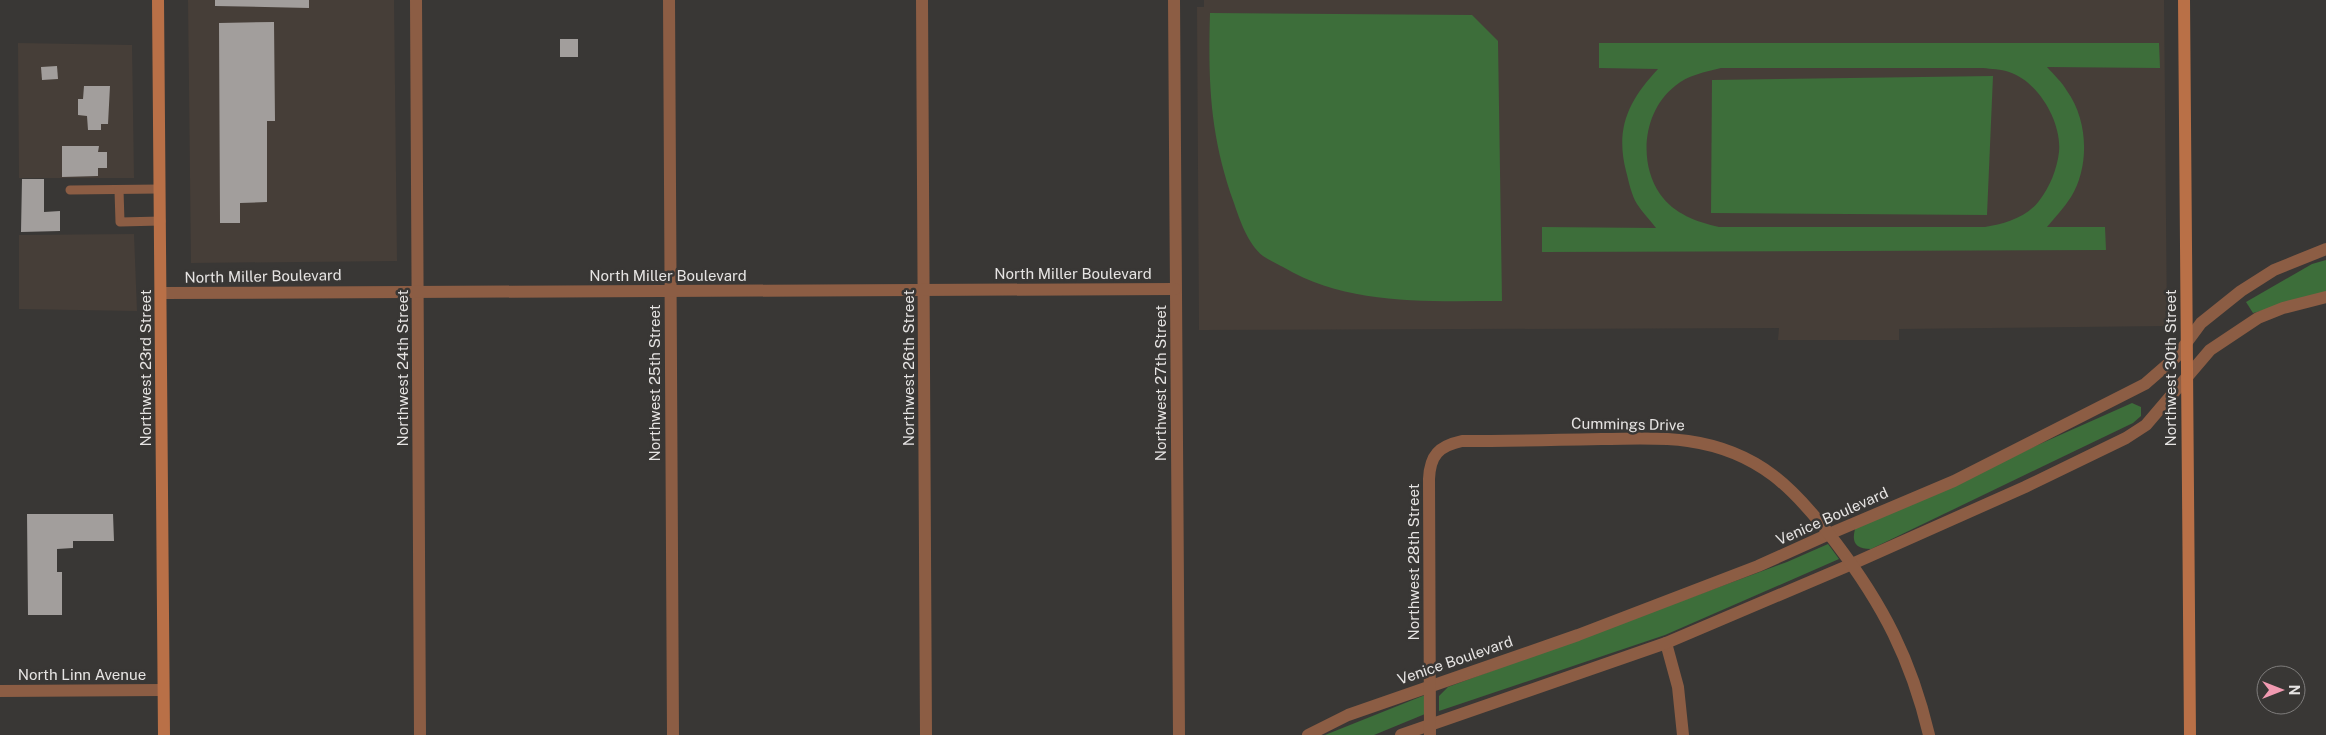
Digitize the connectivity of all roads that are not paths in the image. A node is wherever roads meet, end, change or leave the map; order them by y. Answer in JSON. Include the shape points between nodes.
{"nodes":[{"id":1,"x":158,"y":0,"type":"edge"},
{"id":2,"x":416,"y":0,"type":"edge"},
{"id":3,"x":668,"y":0,"type":"edge"},
{"id":4,"x":922,"y":0,"type":"edge"},
{"id":5,"x":1174,"y":0,"type":"edge"},
{"id":6,"x":2184,"y":0,"type":"edge"},
{"id":7,"x":160,"y":189,"type":"junction"},
{"id":8,"x":70,"y":190,"type":"dead end"},
{"id":9,"x":119,"y":190,"type":"junction"},
{"id":10,"x":161,"y":221,"type":"junction"},
{"id":11,"x":2326,"y":249,"type":"edge"},
{"id":12,"x":1175,"y":289,"type":"junction"},
{"id":13,"x":924,"y":290,"type":"junction"},
{"id":14,"x":418,"y":291,"type":"junction"},
{"id":15,"x":670,"y":292,"type":"junction"},
{"id":16,"x":161,"y":293,"type":"junction"},
{"id":17,"x":2326,"y":297,"type":"edge"},
{"id":18,"x":2187,"y":342,"type":"junction"},
{"id":19,"x":2186,"y":377,"type":"junction"},
{"id":20,"x":1438,"y":451,"type":"joint"},
{"id":21,"x":1829,"y":534,"type":"junction"},
{"id":22,"x":1852,"y":564,"type":"junction"},
{"id":23,"x":1666,"y":643,"type":"junction"},
{"id":24,"x":1430,"y":685,"type":"junction"},
{"id":25,"x":163,"y":690,"type":"junction"},
{"id":26,"x":0,"y":691,"type":"edge"},
{"id":27,"x":1430,"y":729,"type":"edge"},
{"id":28,"x":164,"y":735,"type":"edge"},
{"id":29,"x":420,"y":735,"type":"edge"},
{"id":30,"x":673,"y":735,"type":"edge"},
{"id":31,"x":926,"y":735,"type":"edge"},
{"id":32,"x":1179,"y":735,"type":"edge"},
{"id":33,"x":1308,"y":735,"type":"edge"},
{"id":34,"x":1401,"y":735,"type":"edge"},
{"id":35,"x":1683,"y":735,"type":"edge"},
{"id":36,"x":1929,"y":735,"type":"edge"},
{"id":37,"x":2190,"y":735,"type":"edge"}],
"edges":[{"from":1,"to":7,"type":"main road","name":"Northwest 23rd Street"},
{"from":2,"to":14,"type":"street","name":"Northwest 24th Street"},
{"from":3,"to":15,"type":"street","name":"Northwest 25th Street"},
{"from":4,"to":13,"type":"street","name":"Northwest 26th Street"},
{"from":5,"to":12,"type":"street","name":"Northwest 27th Street"},
{"from":6,"to":18,"type":"main road","name":"Northwest 30th Street"},
{"from":7,"to":9,"type":"lane"},
{"from":7,"to":10,"type":"main road","name":"Northwest 23rd Street"},
{"from":8,"to":9,"type":"lane"},
{"from":9,"to":10,"type":"lane","via":[[120,222]]},
{"from":10,"to":16,"type":"main road","name":"Northwest 23rd Street"},
{"from":11,"to":18,"type":"street","name":"Venice Boulevard","via":[[2274,270],[2241,291],[2201,323]]},
{"from":12,"to":13,"type":"street","name":"North Miller Boulevard"},
{"from":12,"to":32,"type":"street","name":"Northwest 27th Street"},
{"from":13,"to":15,"type":"street","name":"North Miller Boulevard"},
{"from":13,"to":31,"type":"street","name":"Northwest 26th Street"},
{"from":14,"to":15,"type":"street","name":"North Miller Boulevard"},
{"from":14,"to":16,"type":"street","name":"North Miller Boulevard"},
{"from":14,"to":29,"type":"street","name":"Northwest 24th Street"},
{"from":15,"to":30,"type":"street","name":"Northwest 25th Street"},
{"from":16,"to":25,"type":"main road","name":"Northwest 23rd Street"},
{"from":17,"to":19,"type":"street","via":[[2258,318],[2210,350]]},
{"from":18,"to":19,"type":"main road","name":"Northwest 30th Street"},
{"from":18,"to":21,"type":"street","name":"Venice Boulevard","via":[[2176,357],[2145,384],[1954,481]]},
{"from":19,"to":22,"type":"street","via":[[2146,424],[2126,438]]},
{"from":19,"to":37,"type":"main road","name":"Northwest 30th Street"},
{"from":20,"to":21,"type":"street","name":"Cummings Drive","via":[[1462,441],[1690,441],[1730,452],[1767,470],[1798,496]]},
{"from":20,"to":24,"type":"street","name":"Northwest 28th Street","via":[[1429,468]]},
{"from":21,"to":22,"type":"street","name":"Cummings Drive"},
{"from":21,"to":24,"type":"street","name":"Venice Boulevard","via":[[1758,566],[1605,625]]},
{"from":22,"to":23,"type":"street"},
{"from":22,"to":36,"type":"street","name":"Cummings Drive","via":[[1894,632],[1918,690]]},
{"from":23,"to":27,"type":"street"},
{"from":23,"to":35,"type":"street","via":[[1683,714]]},
{"from":24,"to":27,"type":"street","name":"Northwest 28th Street"},
{"from":24,"to":33,"type":"street","name":"Venice Boulevard","via":[[1348,714]]},
{"from":25,"to":26,"type":"street","name":"North Linn Avenue"},
{"from":25,"to":28,"type":"main road","name":"Northwest 23rd Street"},
{"from":27,"to":34,"type":"street"}]}
